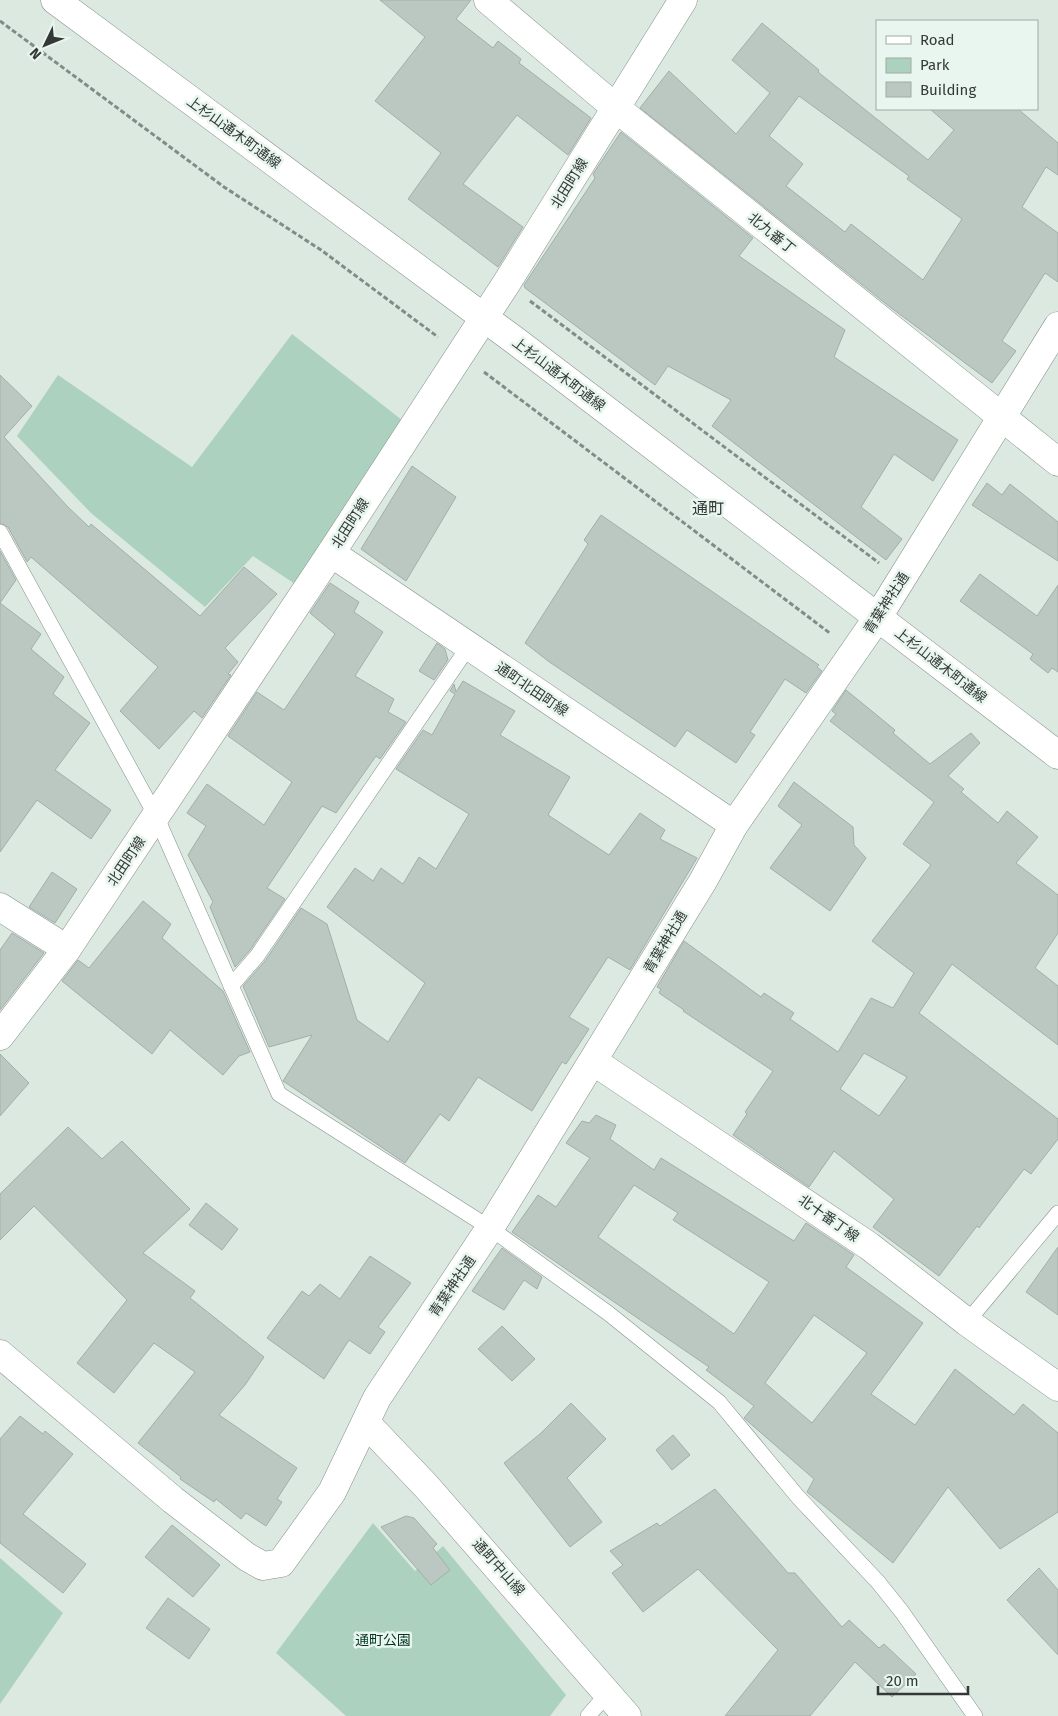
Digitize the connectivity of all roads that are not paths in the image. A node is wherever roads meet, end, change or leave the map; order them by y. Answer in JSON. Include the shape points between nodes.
{"nodes":[{"id":1,"x":55,"y":0,"type":"edge"},
{"id":2,"x":488,"y":0,"type":"edge"},
{"id":3,"x":683,"y":0,"type":"edge"},
{"id":4,"x":616,"y":108,"type":"junction"},
{"id":5,"x":483,"y":318,"type":"junction"},
{"id":6,"x":1058,"y":326,"type":"edge"},
{"id":7,"x":1001,"y":415,"type":"junction"},
{"id":8,"x":1058,"y":462,"type":"edge"},
{"id":9,"x":0,"y":532,"type":"edge"},
{"id":10,"x":331,"y":553,"type":"junction"},
{"id":11,"x":878,"y":617,"type":"junction"},
{"id":12,"x":468,"y":646,"type":"junction"},
{"id":13,"x":1058,"y":755,"type":"edge"},
{"id":14,"x":156,"y":816,"type":"junction"},
{"id":15,"x":734,"y":825,"type":"junction"},
{"id":16,"x":0,"y":907,"type":"edge"},
{"id":17,"x":67,"y":949,"type":"junction"},
{"id":18,"x":231,"y":986,"type":"junction"},
{"id":19,"x":0,"y":1036,"type":"edge"},
{"id":20,"x":593,"y":1061,"type":"junction"},
{"id":21,"x":1058,"y":1213,"type":"edge"},
{"id":22,"x":490,"y":1228,"type":"junction"},
{"id":23,"x":967,"y":1322,"type":"junction"},
{"id":24,"x":0,"y":1354,"type":"edge"},
{"id":25,"x":1058,"y":1387,"type":"edge"},
{"id":26,"x":366,"y":1423,"type":"junction"},
{"id":27,"x":608,"y":1693,"type":"junction"},
{"id":28,"x":588,"y":1716,"type":"edge"},
{"id":29,"x":627,"y":1716,"type":"edge"},
{"id":30,"x":975,"y":1716,"type":"edge"}],
"edges":[{"from":1,"to":5,"type":"street","name":"上杉山通木町通線"},
{"from":2,"to":4,"type":"street","name":"北九番丁"},
{"from":3,"to":4,"type":"street","name":"北田町線"},
{"from":4,"to":5,"type":"street","name":"北田町線"},
{"from":4,"to":7,"type":"street","name":"北九番丁"},
{"from":5,"to":10,"type":"street","name":"北田町線"},
{"from":5,"to":11,"type":"street","name":"上杉山通木町通線"},
{"from":6,"to":7,"type":"street","name":"青葉神社通"},
{"from":7,"to":8,"type":"street","name":"北九番丁"},
{"from":7,"to":11,"type":"street","name":"青葉神社通"},
{"from":9,"to":14,"type":"lane"},
{"from":10,"to":12,"type":"street","name":"通町北田町線"},
{"from":10,"to":14,"type":"street","name":"北田町線"},
{"from":11,"to":13,"type":"street","name":"上杉山通木町通線"},
{"from":11,"to":15,"type":"street","name":"青葉神社通"},
{"from":12,"to":15,"type":"street","name":"通町北田町線"},
{"from":12,"to":18,"type":"lane","via":[[258,956]]},
{"from":14,"to":17,"type":"street","name":"北田町線"},
{"from":14,"to":18,"type":"lane"},
{"from":15,"to":20,"type":"street","name":"青葉神社通"},
{"from":16,"to":17,"type":"street"},
{"from":17,"to":19,"type":"street","name":"北田町線"},
{"from":18,"to":22,"type":"lane","via":[[279,1094]]},
{"from":20,"to":22,"type":"street","name":"青葉神社通"},
{"from":20,"to":23,"type":"street","name":"北十番丁線","via":[[816,1209]]},
{"from":21,"to":23,"type":"lane"},
{"from":22,"to":26,"type":"street","name":"青葉神社通","via":[[377,1398]]},
{"from":22,"to":30,"type":"lane","via":[[608,1313],[719,1402],[798,1497],[878,1582]]},
{"from":23,"to":25,"type":"street","name":"北十番丁線"},
{"from":24,"to":26,"type":"street","name":"青葉神社通","via":[[173,1500],[263,1566],[281,1563],[332,1492]]},
{"from":26,"to":27,"type":"street","name":"通町中山線","via":[[421,1480]]},
{"from":27,"to":28,"type":"lane"},
{"from":27,"to":29,"type":"street","name":"通町中山線"}]}
